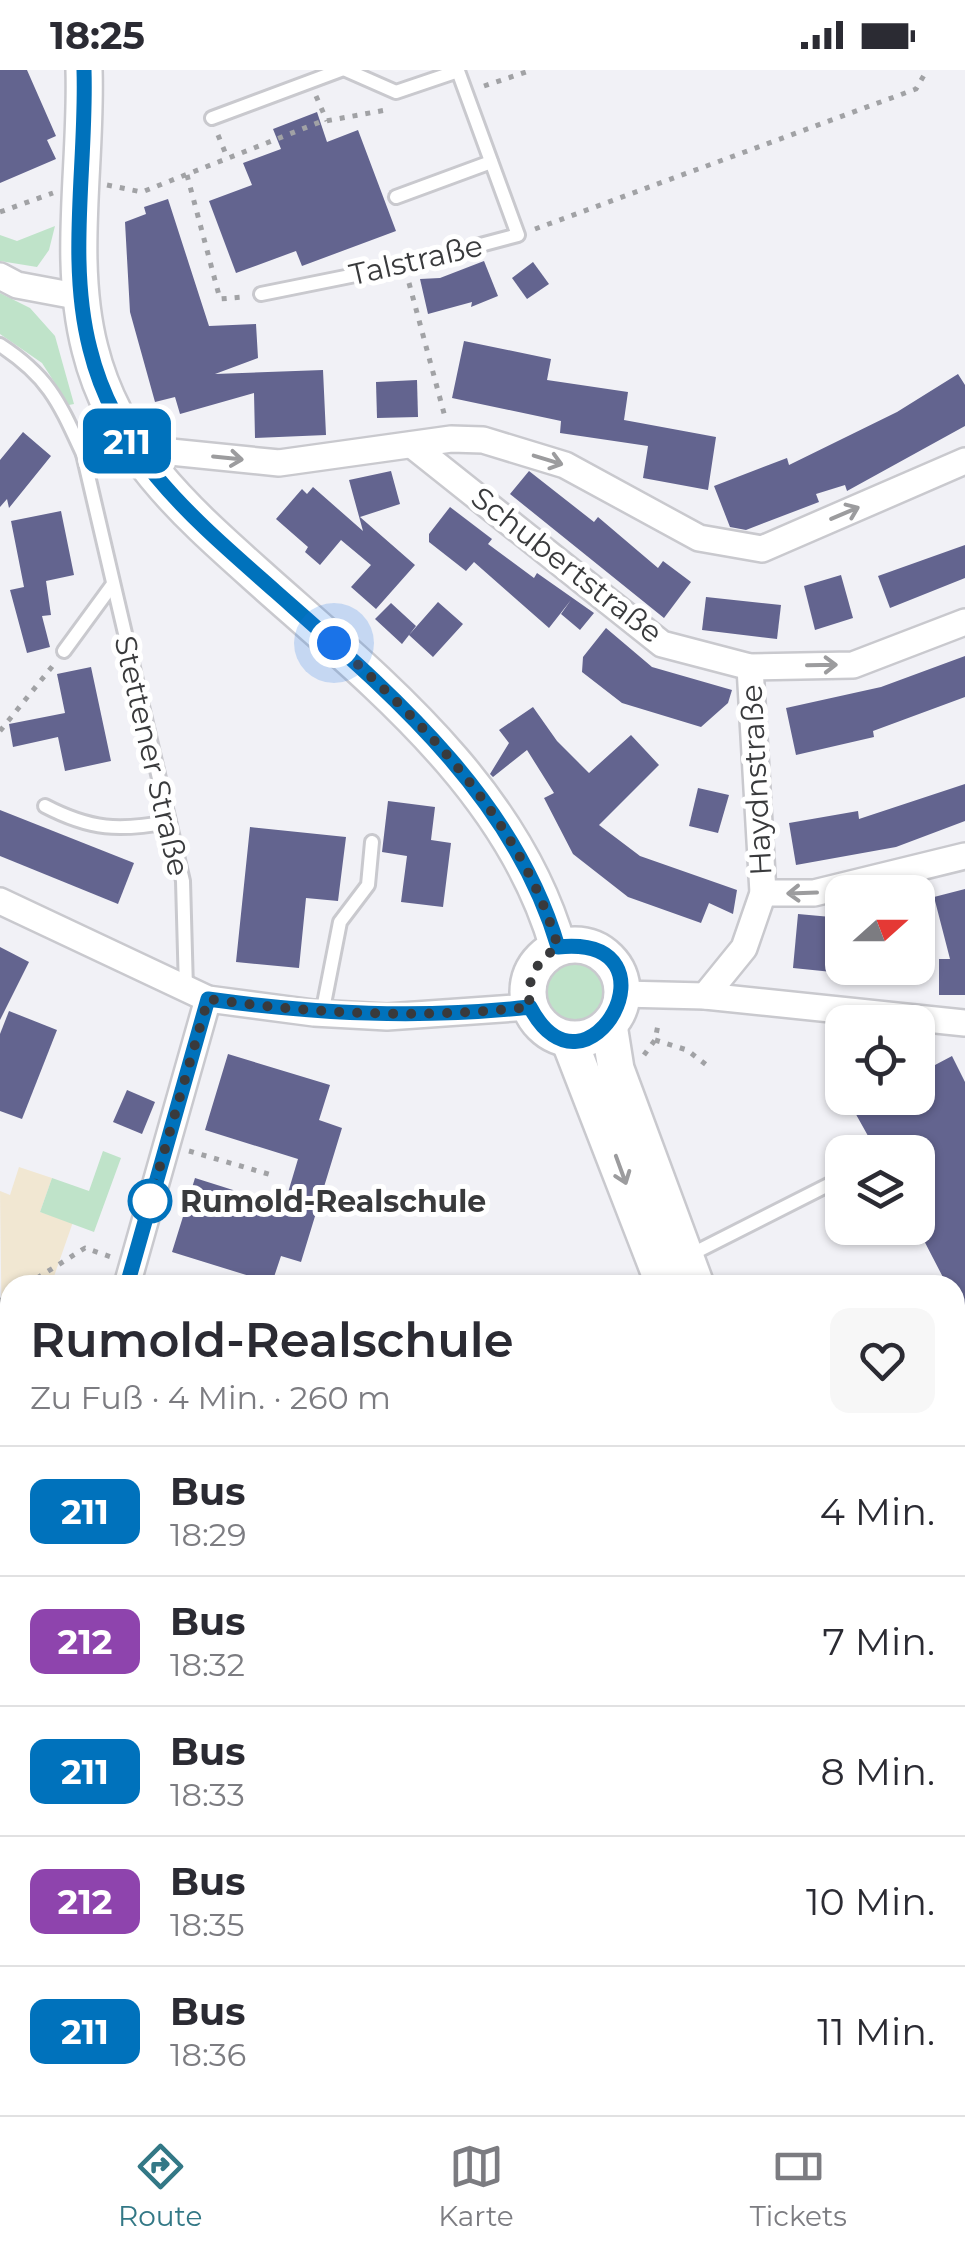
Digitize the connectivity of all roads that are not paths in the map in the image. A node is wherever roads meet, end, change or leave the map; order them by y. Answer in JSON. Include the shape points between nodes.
{"nodes":[{"id":1,"x":84,"y":70,"type":"edge"},
{"id":2,"x":344,"y":70,"type":"edge"},
{"id":3,"x":212,"y":118,"type":"dead end"},
{"id":4,"x":491,"y":162,"type":"junction"},
{"id":5,"x":396,"y":197,"type":"dead end"},
{"id":6,"x":0,"y":276,"type":"edge"},
{"id":7,"x":261,"y":294,"type":"road end"},
{"id":8,"x":82,"y":297,"type":"junction"},
{"id":9,"x":0,"y":345,"type":"edge"},
{"id":10,"x":124,"y":435,"type":"junction"},
{"id":11,"x":412,"y":445,"type":"junction"},
{"id":12,"x":83,"y":454,"type":"junction"},
{"id":13,"x":965,"y":461,"type":"edge"},
{"id":14,"x":113,"y":584,"type":"junction"},
{"id":15,"x":965,"y":622,"type":"edge"},
{"id":16,"x":64,"y":652,"type":"road end"},
{"id":17,"x":750,"y":667,"type":"junction"},
{"id":18,"x":45,"y":806,"type":"dead end"},
{"id":19,"x":168,"y":822,"type":"junction"},
{"id":20,"x":372,"y":842,"type":"dead end"},
{"id":21,"x":965,"y":856,"type":"edge"},
{"id":22,"x":763,"y":893,"type":"junction"},
{"id":23,"x":0,"y":902,"type":"edge"},
{"id":24,"x":558,"y":947,"type":"junction"},
{"id":25,"x":197,"y":994,"type":"junction"},
{"id":26,"x":704,"y":996,"type":"junction"},
{"id":27,"x":530,"y":1007,"type":"junction"},
{"id":28,"x":616,"y":1009,"type":"junction"},
{"id":29,"x":322,"y":1014,"type":"junction"},
{"id":30,"x":965,"y":1024,"type":"edge"},
{"id":31,"x":569,"y":1040,"type":"junction"},
{"id":32,"x":825,"y":1187,"type":"edge"},
{"id":33,"x":691,"y":1271,"type":"edge"},
{"id":34,"x":130,"y":1274,"type":"edge"},
{"id":35,"x":660,"y":1275,"type":"edge"}],
"edges":[{"from":1,"to":8,"type":"main road"},
{"from":2,"to":3,"type":"lane"},
{"from":2,"to":4,"type":"lane","name":"Talstraße","via":[[396,92],[458,72]]},
{"from":4,"to":5,"type":"lane"},
{"from":4,"to":7,"type":"lane","name":"Talstraße","via":[[518,236]]},
{"from":6,"to":8,"type":"street"},
{"from":8,"to":10,"type":"main road","via":[[90,350]]},
{"from":9,"to":12,"type":"lane","name":"Stettener Straße","via":[[34,367]]},
{"from":10,"to":11,"type":"street","one_way":true,"via":[[279,463]]},
{"from":10,"to":12,"type":"lane"},
{"from":10,"to":24,"type":"main road","via":[[182,508],[386,690],[453,760],[514,849]]},
{"from":11,"to":13,"type":"street","one_way":true,"via":[[483,440],[565,465],[699,538],[762,549]]},
{"from":11,"to":17,"type":"street","name":"Schubertstraße","via":[[662,644]]},
{"from":12,"to":14,"type":"lane","name":"Stettener Straße"},
{"from":14,"to":16,"type":"lane","name":"Stettener Straße"},
{"from":14,"to":19,"type":"lane","name":"Stettener Straße"},
{"from":17,"to":15,"type":"street","name":"Schubertstraße","one_way":true,"via":[[854,665]]},
{"from":17,"to":22,"type":"street","name":"Haydnstraße"},
{"from":18,"to":19,"type":"lane","via":[[74,821],[122,830]]},
{"from":19,"to":25,"type":"lane","name":"Stettener Straße"},
{"from":20,"to":29,"type":"lane","via":[[368,885],[340,922]]},
{"from":21,"to":22,"type":"street","one_way":true,"via":[[814,893]]},
{"from":22,"to":26,"type":"street","name":"Haydnstraße","via":[[744,948]]},
{"from":23,"to":25,"type":"street"},
{"from":24,"to":27,"type":"main road","via":[[530,977]]},
{"from":24,"to":28,"type":"main road","via":[[577,945],[604,955],[614,966]]},
{"from":25,"to":29,"type":"street"},
{"from":25,"to":34,"type":"street","name":"Stettener Straße","via":[[168,1144]]},
{"from":26,"to":28,"type":"street"},
{"from":26,"to":30,"type":"street"},
{"from":27,"to":29,"type":"street","via":[[387,1017]]},
{"from":27,"to":31,"type":"main road","via":[[546,1029]]},
{"from":28,"to":31,"type":"main road","via":[[587,1038]]},
{"from":28,"to":33,"type":"main road","via":[[616,1069]]},
{"from":31,"to":35,"type":"main road","one_way":true},
{"from":32,"to":33,"type":"lane","via":[[712,1248]]}]}
